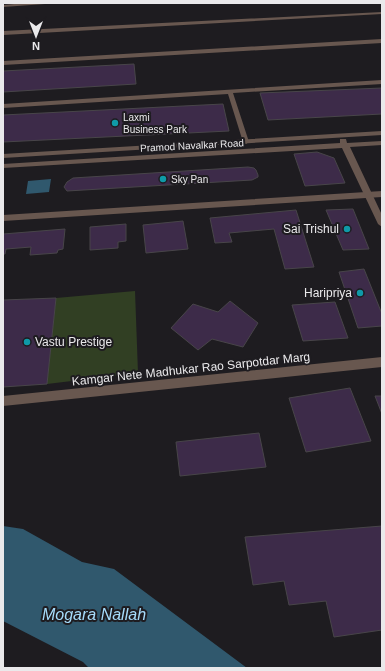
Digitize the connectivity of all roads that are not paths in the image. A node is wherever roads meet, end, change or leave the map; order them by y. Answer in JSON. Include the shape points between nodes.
{"nodes":[{"id":1,"x":44,"y":3,"type":"edge"},
{"id":2,"x":3,"y":6,"type":"edge"},
{"id":3,"x":382,"y":13,"type":"edge"},
{"id":4,"x":3,"y":33,"type":"edge"},
{"id":5,"x":382,"y":41,"type":"edge"},
{"id":6,"x":3,"y":62,"type":"edge"},
{"id":7,"x":382,"y":82,"type":"edge"},
{"id":8,"x":230,"y":92,"type":"junction"},
{"id":9,"x":3,"y":106,"type":"edge"},
{"id":10,"x":382,"y":133,"type":"edge"},
{"id":11,"x":340,"y":136,"type":"junction"},
{"id":12,"x":246,"y":142,"type":"junction"},
{"id":13,"x":382,"y":143,"type":"edge"},
{"id":14,"x":345,"y":145,"type":"junction"},
{"id":15,"x":3,"y":156,"type":"edge"},
{"id":16,"x":3,"y":166,"type":"edge"},
{"id":17,"x":369,"y":194,"type":"junction"},
{"id":18,"x":382,"y":194,"type":"edge"},
{"id":19,"x":3,"y":218,"type":"edge"},
{"id":20,"x":382,"y":224,"type":"edge"},
{"id":21,"x":382,"y":362,"type":"edge"},
{"id":22,"x":3,"y":401,"type":"edge"}],
"edges":[{"from":1,"to":2,"type":"lane"},
{"from":3,"to":4,"type":"lane"},
{"from":5,"to":6,"type":"lane"},
{"from":7,"to":8,"type":"lane"},
{"from":8,"to":9,"type":"lane"},
{"from":8,"to":12,"type":"lane"},
{"from":10,"to":11,"type":"street","name":"Pramod Navalkar Road"},
{"from":11,"to":12,"type":"street","name":"Pramod Navalkar Road"},
{"from":11,"to":14,"type":"street"},
{"from":12,"to":15,"type":"street","name":"Pramod Navalkar Road"},
{"from":13,"to":14,"type":"street","name":"Pramod Navalkar Road"},
{"from":14,"to":16,"type":"street","name":"Pramod Navalkar Road"},
{"from":14,"to":17,"type":"street"},
{"from":17,"to":18,"type":"street"},
{"from":17,"to":19,"type":"street"},
{"from":17,"to":20,"type":"street"},
{"from":21,"to":22,"type":"street","name":"Kamgar Nete Madhukar Rao Sarpotdar Marg"}]}
